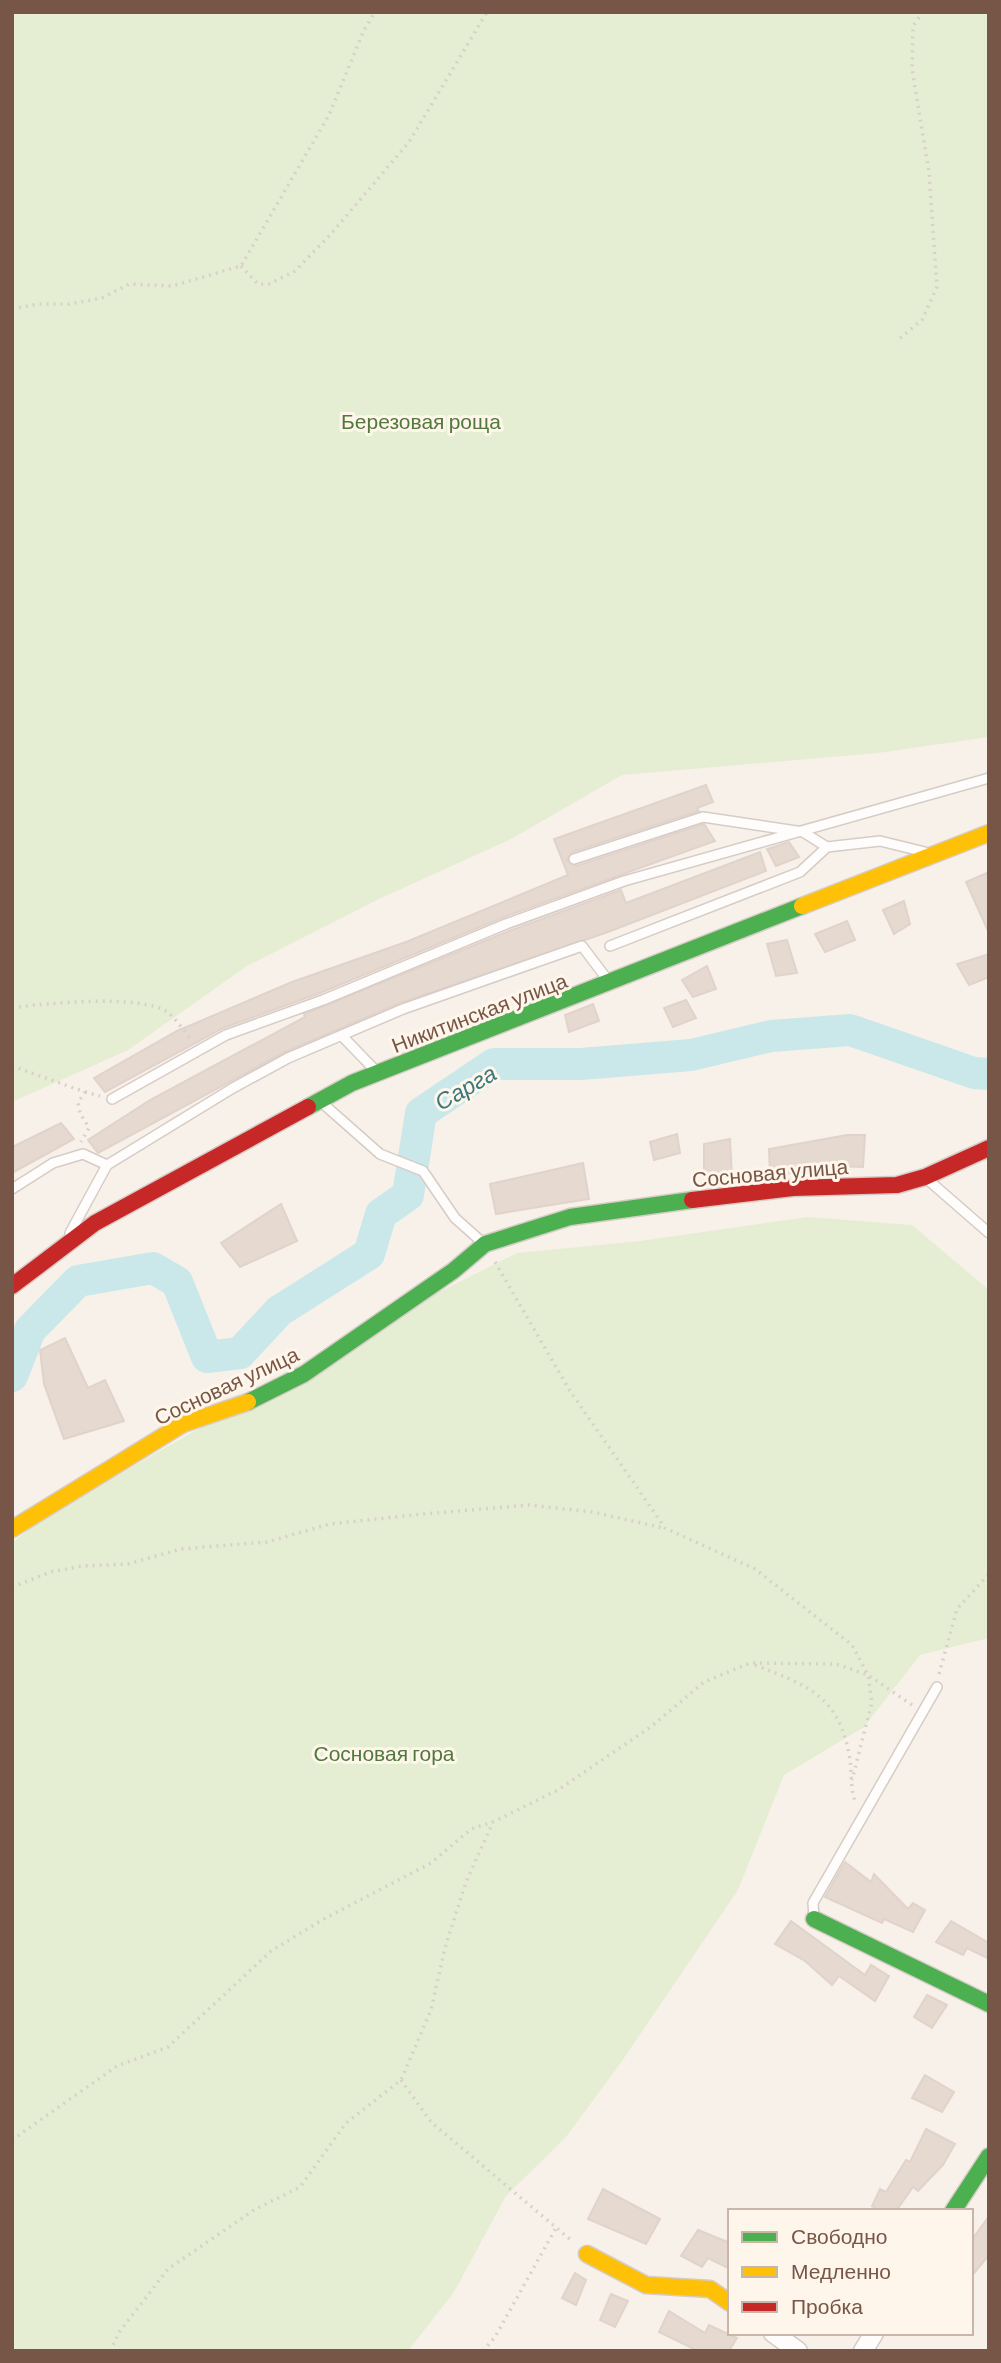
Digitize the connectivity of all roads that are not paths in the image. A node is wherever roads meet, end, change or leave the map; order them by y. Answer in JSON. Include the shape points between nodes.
{"nodes":[{"id":1,"x":989,"y":778,"type":"edge"},
{"id":2,"x":803,"y":832,"type":"junction"},
{"id":3,"x":989,"y":833,"type":"edge"},
{"id":4,"x":827,"y":847,"type":"junction"},
{"id":5,"x":934,"y":855,"type":"junction"},
{"id":6,"x":574,"y":859,"type":"dead end"},
{"id":7,"x":610,"y":946,"type":"dead end"},
{"id":8,"x":610,"y":984,"type":"junction"},
{"id":9,"x":342,"y":1036,"type":"junction"},
{"id":10,"x":379,"y":1073,"type":"junction"},
{"id":11,"x":112,"y":1099,"type":"dead end"},
{"id":12,"x":320,"y":1101,"type":"junction"},
{"id":13,"x":989,"y":1147,"type":"edge"},
{"id":14,"x":107,"y":1165,"type":"junction"},
{"id":15,"x":925,"y":1177,"type":"junction"},
{"id":16,"x":12,"y":1189,"type":"edge"},
{"id":17,"x":989,"y":1233,"type":"edge"},
{"id":18,"x":485,"y":1244,"type":"junction"},
{"id":19,"x":63,"y":1247,"type":"junction"},
{"id":20,"x":14,"y":1284,"type":"edge"},
{"id":21,"x":12,"y":1529,"type":"edge"},
{"id":22,"x":937,"y":1687,"type":"road end"},
{"id":23,"x":814,"y":1919,"type":"joint"},
{"id":24,"x":989,"y":2004,"type":"edge"},
{"id":25,"x":989,"y":2156,"type":"edge"},
{"id":26,"x":954,"y":2209,"type":"edge"},
{"id":27,"x":587,"y":2254,"type":"road end"},
{"id":28,"x":728,"y":2302,"type":"edge"},
{"id":29,"x":776,"y":2335,"type":"edge"},
{"id":30,"x":873,"y":2335,"type":"edge"},
{"id":31,"x":798,"y":2351,"type":"edge"},
{"id":32,"x":863,"y":2351,"type":"edge"}],
"edges":[{"from":1,"to":2,"type":"lane"},
{"from":2,"to":4,"type":"lane"},
{"from":2,"to":6,"type":"lane","via":[[703,817]]},
{"from":2,"to":11,"type":"lane","via":[[762,840],[585,895],[226,1035]]},
{"from":3,"to":5,"type":"street","name":"Никитинская улица"},
{"from":4,"to":5,"type":"lane","via":[[880,841]]},
{"from":4,"to":7,"type":"lane","via":[[800,872]]},
{"from":5,"to":8,"type":"street","name":"Никитинская улица"},
{"from":8,"to":9,"type":"lane","via":[[582,946],[403,1009]]},
{"from":8,"to":10,"type":"street","name":"Никитинская улица"},
{"from":9,"to":10,"type":"lane"},
{"from":9,"to":14,"type":"lane","via":[[233,1088]]},
{"from":10,"to":12,"type":"street","name":"Никитинская улица"},
{"from":12,"to":18,"type":"lane","via":[[380,1154],[423,1171],[455,1218]]},
{"from":12,"to":19,"type":"street","name":"Никитинская улица","via":[[95,1223]]},
{"from":13,"to":15,"type":"street","name":"Сосновая улица"},
{"from":14,"to":16,"type":"lane","via":[[83,1154],[53,1163]]},
{"from":14,"to":19,"type":"lane"},
{"from":15,"to":17,"type":"lane"},
{"from":15,"to":18,"type":"street","name":"Сосновая улица","via":[[897,1185],[793,1188],[570,1217]]},
{"from":18,"to":21,"type":"street","name":"Сосновая улица","via":[[304,1374],[247,1402],[183,1424]]},
{"from":19,"to":20,"type":"street","name":"Никитинская улица"},
{"from":22,"to":23,"type":"lane","via":[[813,1903]]},
{"from":23,"to":24,"type":"street"},
{"from":25,"to":26,"type":"street"},
{"from":27,"to":28,"type":"street","via":[[646,2285],[710,2290]]},
{"from":29,"to":31,"type":"street"},
{"from":30,"to":32,"type":"street"}]}
